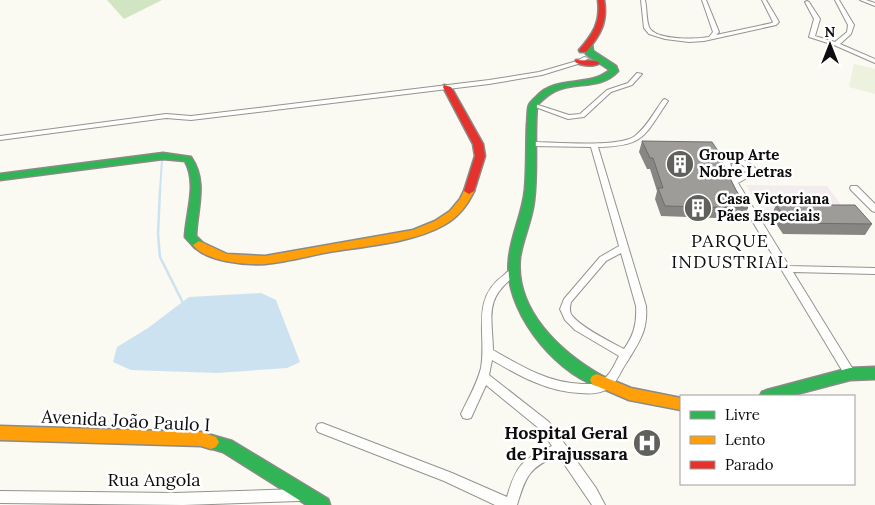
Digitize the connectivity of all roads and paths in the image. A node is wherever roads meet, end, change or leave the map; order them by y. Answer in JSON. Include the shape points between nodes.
{"nodes":[{"id":1,"x":600,"y":0,"type":"edge"},
{"id":2,"x":644,"y":0,"type":"edge"},
{"id":3,"x":704,"y":0,"type":"edge"},
{"id":4,"x":764,"y":0,"type":"edge"},
{"id":5,"x":837,"y":0,"type":"edge"},
{"id":6,"x":862,"y":0,"type":"edge"},
{"id":7,"x":807,"y":2,"type":"dead end"},
{"id":8,"x":875,"y":5,"type":"edge"},
{"id":9,"x":711,"y":38,"type":"junction"},
{"id":10,"x":836,"y":44,"type":"junction"},
{"id":11,"x":875,"y":53,"type":"edge"},
{"id":12,"x":866,"y":56,"type":"junction"},
{"id":13,"x":590,"y":57,"type":"junction"},
{"id":14,"x":875,"y":61,"type":"edge"},
{"id":15,"x":639,"y":74,"type":"dead end"},
{"id":16,"x":446,"y":87,"type":"junction"},
{"id":17,"x":665,"y":101,"type":"dead end"},
{"id":18,"x":533,"y":105,"type":"junction"},
{"id":19,"x":0,"y":138,"type":"edge"},
{"id":20,"x":532,"y":144,"type":"junction"},
{"id":21,"x":594,"y":145,"type":"junction"},
{"id":22,"x":0,"y":177,"type":"edge"},
{"id":23,"x":734,"y":182,"type":"edge"},
{"id":24,"x":854,"y":188,"type":"dead end"},
{"id":25,"x":872,"y":202,"type":"edge"},
{"id":26,"x":875,"y":210,"type":"edge"},
{"id":27,"x":624,"y":247,"type":"junction"},
{"id":28,"x":786,"y":269,"type":"junction"},
{"id":29,"x":875,"y":270,"type":"edge"},
{"id":30,"x":514,"y":272,"type":"junction"},
{"id":31,"x":488,"y":352,"type":"junction"},
{"id":32,"x":626,"y":355,"type":"junction"},
{"id":33,"x":875,"y":373,"type":"edge"},
{"id":34,"x":850,"y":374,"type":"junction"},
{"id":35,"x":484,"y":377,"type":"junction"},
{"id":36,"x":606,"y":385,"type":"junction"},
{"id":37,"x":771,"y":395,"type":"edge"},
{"id":38,"x":680,"y":404,"type":"edge"},
{"id":39,"x":467,"y":414,"type":"dead end"},
{"id":40,"x":322,"y":428,"type":"dead end"},
{"id":41,"x":0,"y":433,"type":"edge"},
{"id":42,"x":561,"y":448,"type":"junction"},
{"id":43,"x":307,"y":495,"type":"junction"},
{"id":44,"x":0,"y":497,"type":"edge"},
{"id":45,"x":174,"y":502,"type":"edge"},
{"id":46,"x":322,"y":505,"type":"edge"},
{"id":47,"x":510,"y":505,"type":"edge"},
{"id":48,"x":599,"y":505,"type":"edge"}],
"edges":[{"from":1,"to":13,"type":"main road","via":[[603,12]]},
{"from":2,"to":9,"type":"street","via":[[647,28],[654,34],[678,39]]},
{"from":3,"to":9,"type":"street","via":[[716,32]]},
{"from":4,"to":9,"type":"street","via":[[776,22],[774,24]]},
{"from":5,"to":10,"type":"street","via":[[851,25],[849,33]]},
{"from":6,"to":8,"type":"street"},
{"from":7,"to":10,"type":"street","via":[[817,19],[811,37]]},
{"from":10,"to":12,"type":"street"},
{"from":11,"to":12,"type":"street"},
{"from":12,"to":14,"type":"street"},
{"from":13,"to":16,"type":"street","via":[[540,74]]},
{"from":13,"to":18,"type":"main road","via":[[612,74],[604,80],[555,86],[540,94]]},
{"from":15,"to":18,"type":"street","via":[[630,84],[609,92],[582,116],[568,117]]},
{"from":16,"to":19,"type":"street","via":[[191,118],[166,116]]},
{"from":16,"to":22,"type":"main road","via":[[478,144],[480,156],[466,199],[459,210],[436,225],[414,233],[265,260],[226,258],[190,237],[196,179],[195,167],[188,159],[163,156]]},
{"from":17,"to":21,"type":"street","via":[[635,140]]},
{"from":18,"to":20,"type":"main road"},
{"from":20,"to":21,"type":"street"},
{"from":20,"to":30,"type":"main road","via":[[529,203]]},
{"from":21,"to":27,"type":"street"},
{"from":23,"to":28,"type":"street"},
{"from":24,"to":25,"type":"street"},
{"from":25,"to":26,"type":"street"},
{"from":27,"to":32,"type":"street","via":[[642,319],[640,335]]},
{"from":27,"to":32,"type":"street","via":[[603,259],[565,307],[568,318],[575,325]]},
{"from":28,"to":29,"type":"street"},
{"from":28,"to":34,"type":"street"},
{"from":30,"to":31,"type":"street","via":[[501,281],[489,300],[486,317]]},
{"from":30,"to":36,"type":"main road","via":[[524,306],[536,330],[568,361]]},
{"from":31,"to":35,"type":"street"},
{"from":31,"to":36,"type":"street","via":[[553,386],[591,389]]},
{"from":32,"to":36,"type":"street"},
{"from":33,"to":34,"type":"main road"},
{"from":34,"to":37,"type":"main road"},
{"from":35,"to":39,"type":"street"},
{"from":35,"to":42,"type":"street","via":[[544,426]]},
{"from":36,"to":38,"type":"main road","via":[[628,394]]},
{"from":40,"to":47,"type":"street"},
{"from":41,"to":43,"type":"main road","name":"Avenida João Paulo I","via":[[184,438],[215,442],[227,446]]},
{"from":42,"to":47,"type":"street","via":[[528,464],[520,474]]},
{"from":42,"to":48,"type":"street"},
{"from":43,"to":45,"type":"street","name":"Rua Angola"},
{"from":43,"to":46,"type":"main road","name":"Avenida João Paulo I"},
{"from":44,"to":45,"type":"street","name":"Rua Angola"}]}
